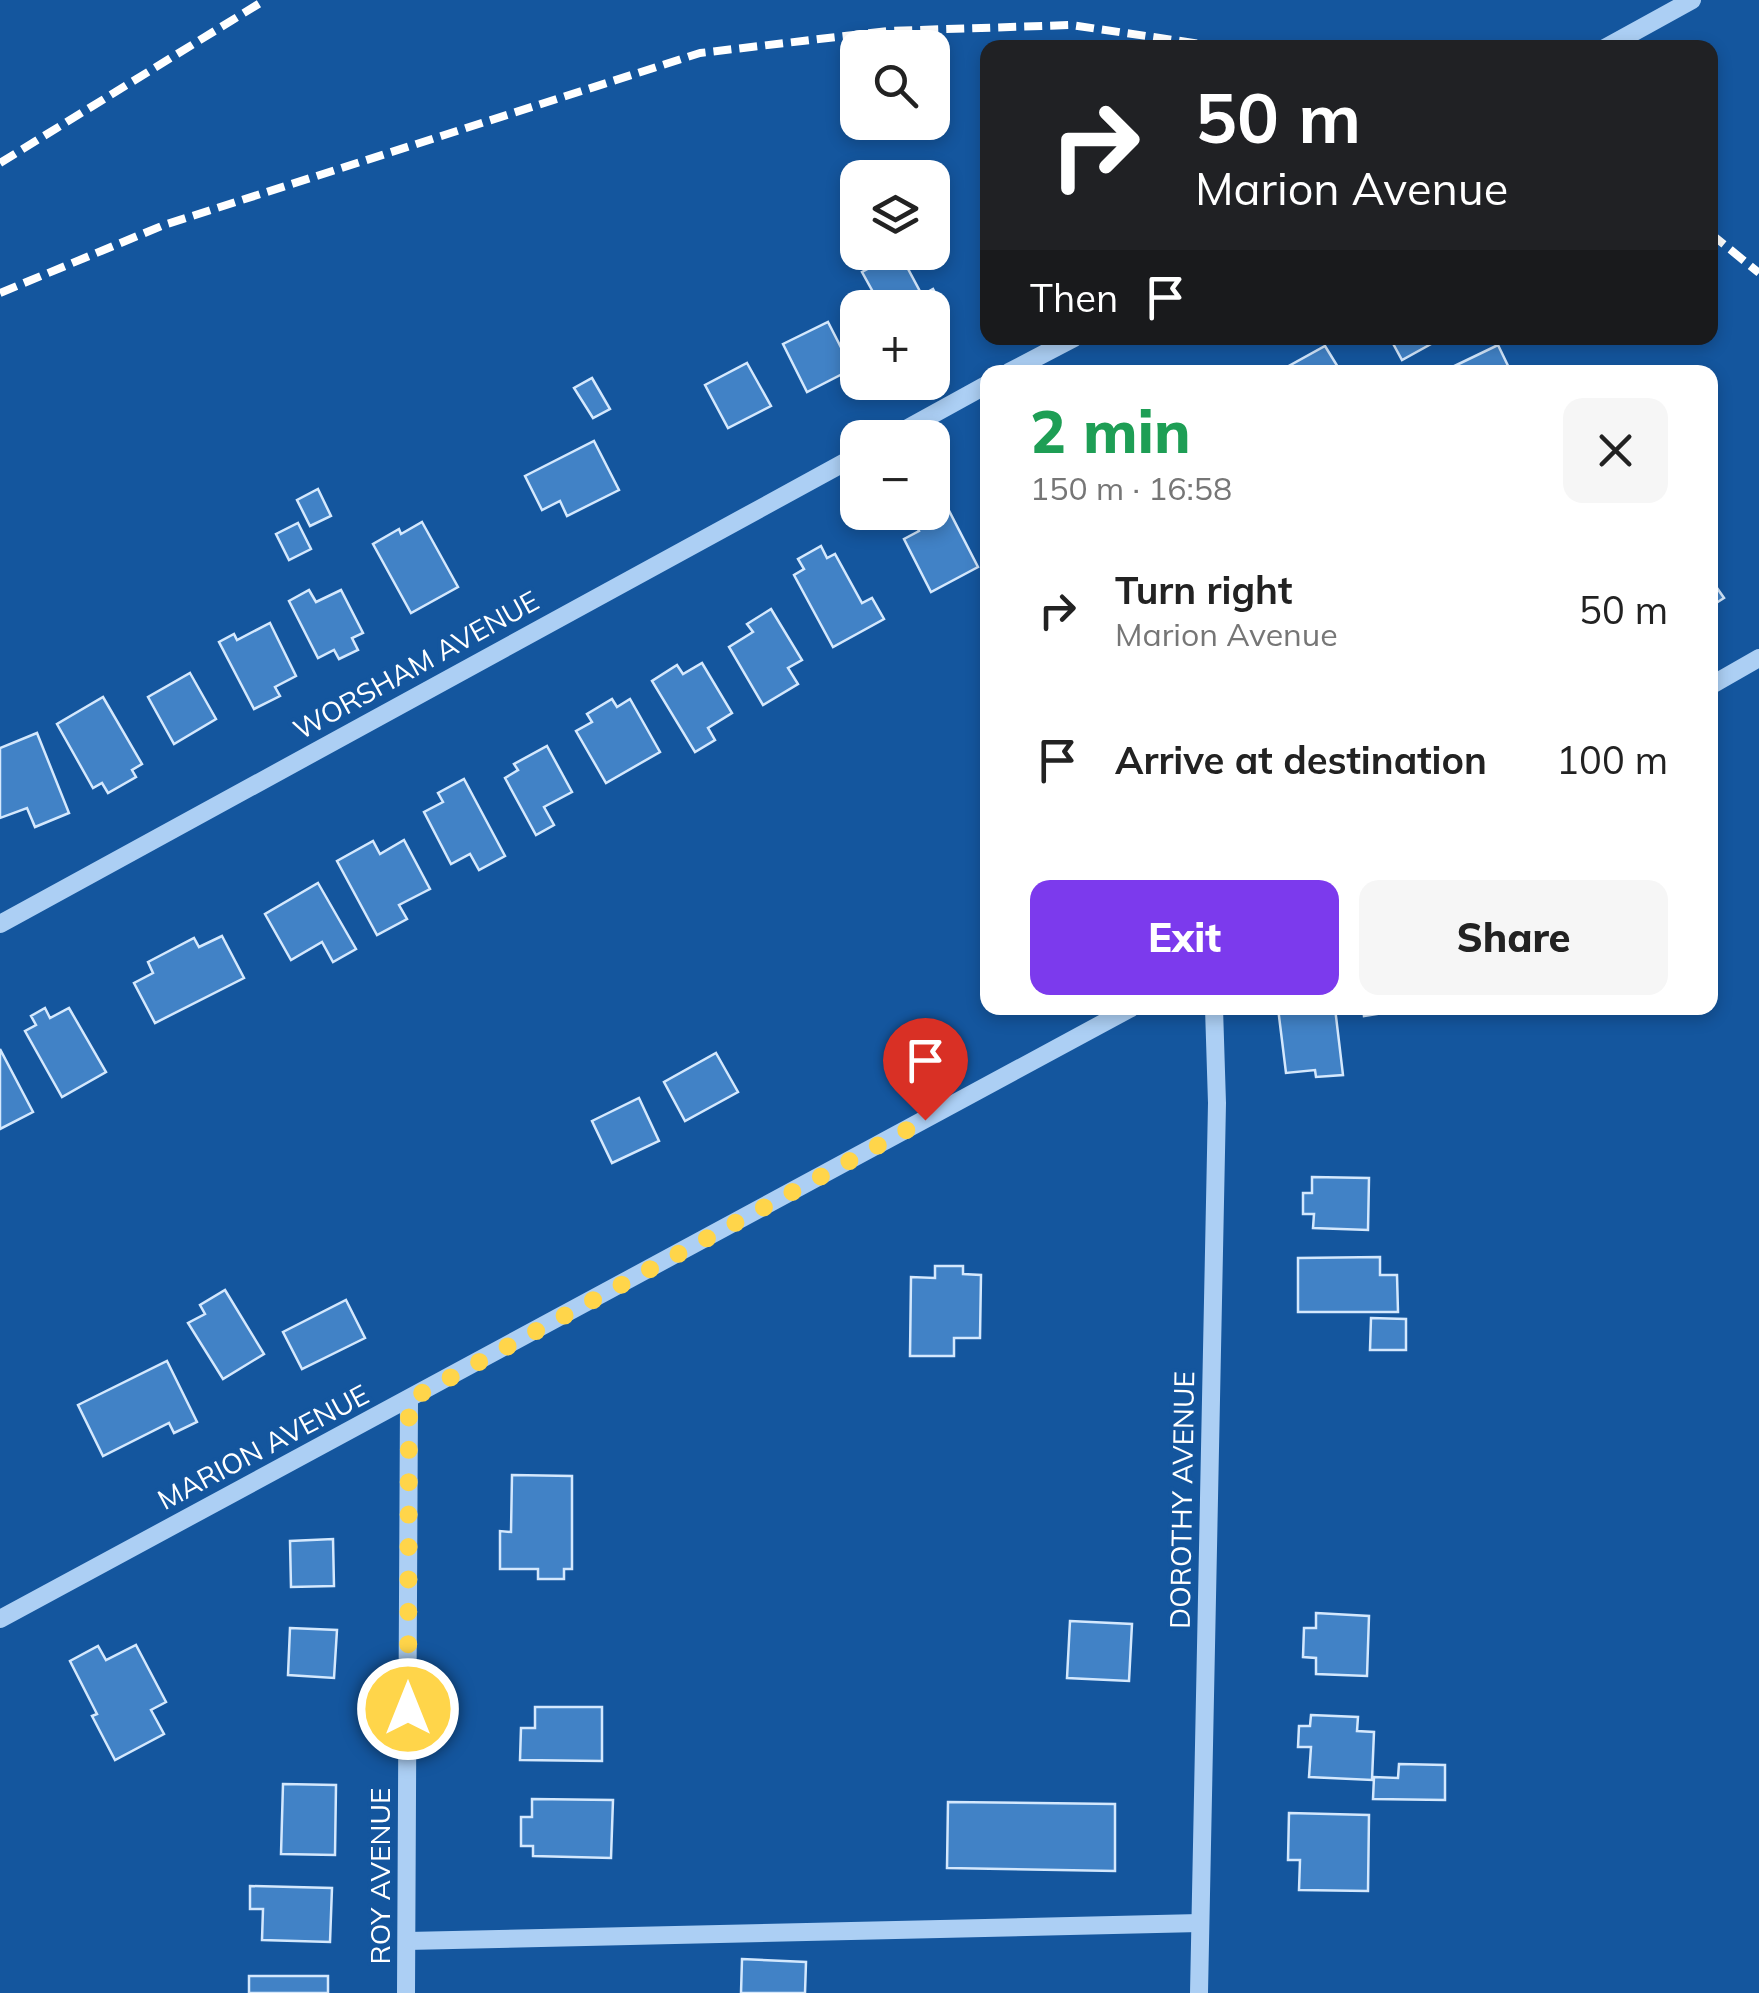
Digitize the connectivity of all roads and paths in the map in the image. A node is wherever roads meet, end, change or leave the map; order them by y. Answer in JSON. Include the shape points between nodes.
{"nodes":[{"id":1,"x":1692,"y":0,"type":"edge"},
{"id":2,"x":1620,"y":40,"type":"edge"},
{"id":3,"x":1061,"y":345,"type":"edge"},
{"id":4,"x":1023,"y":365,"type":"edge"},
{"id":5,"x":980,"y":388,"type":"edge"},
{"id":6,"x":923,"y":420,"type":"edge"},
{"id":7,"x":840,"y":466,"type":"edge"},
{"id":8,"x":1759,"y":658,"type":"edge"},
{"id":9,"x":1718,"y":681,"type":"edge"},
{"id":10,"x":0,"y":924,"type":"edge"},
{"id":11,"x":1119,"y":1015,"type":"edge"},
{"id":12,"x":1214,"y":1015,"type":"edge"},
{"id":13,"x":409,"y":1400,"type":"junction"},
{"id":14,"x":0,"y":1619,"type":"edge"},
{"id":15,"x":1200,"y":1923,"type":"junction"},
{"id":16,"x":407,"y":1941,"type":"junction"},
{"id":17,"x":406,"y":1993,"type":"edge"},
{"id":18,"x":1199,"y":1993,"type":"edge"}],
"edges":[{"from":1,"to":2,"type":"street"},
{"from":3,"to":4,"type":"street"},
{"from":5,"to":6,"type":"street"},
{"from":7,"to":10,"type":"street","name":"WORSHAM AVENUE"},
{"from":8,"to":9,"type":"street"},
{"from":11,"to":13,"type":"street","name":"MARION AVENUE"},
{"from":12,"to":15,"type":"street","name":"DOROTHY AVENUE","via":[[1218,1103]]},
{"from":13,"to":14,"type":"street","name":"MARION AVENUE"},
{"from":13,"to":16,"type":"street","name":"ROY AVENUE"},
{"from":15,"to":16,"type":"street"},
{"from":15,"to":18,"type":"street","name":"DOROTHY AVENUE"},
{"from":16,"to":17,"type":"street","name":"ROY AVENUE"}]}
